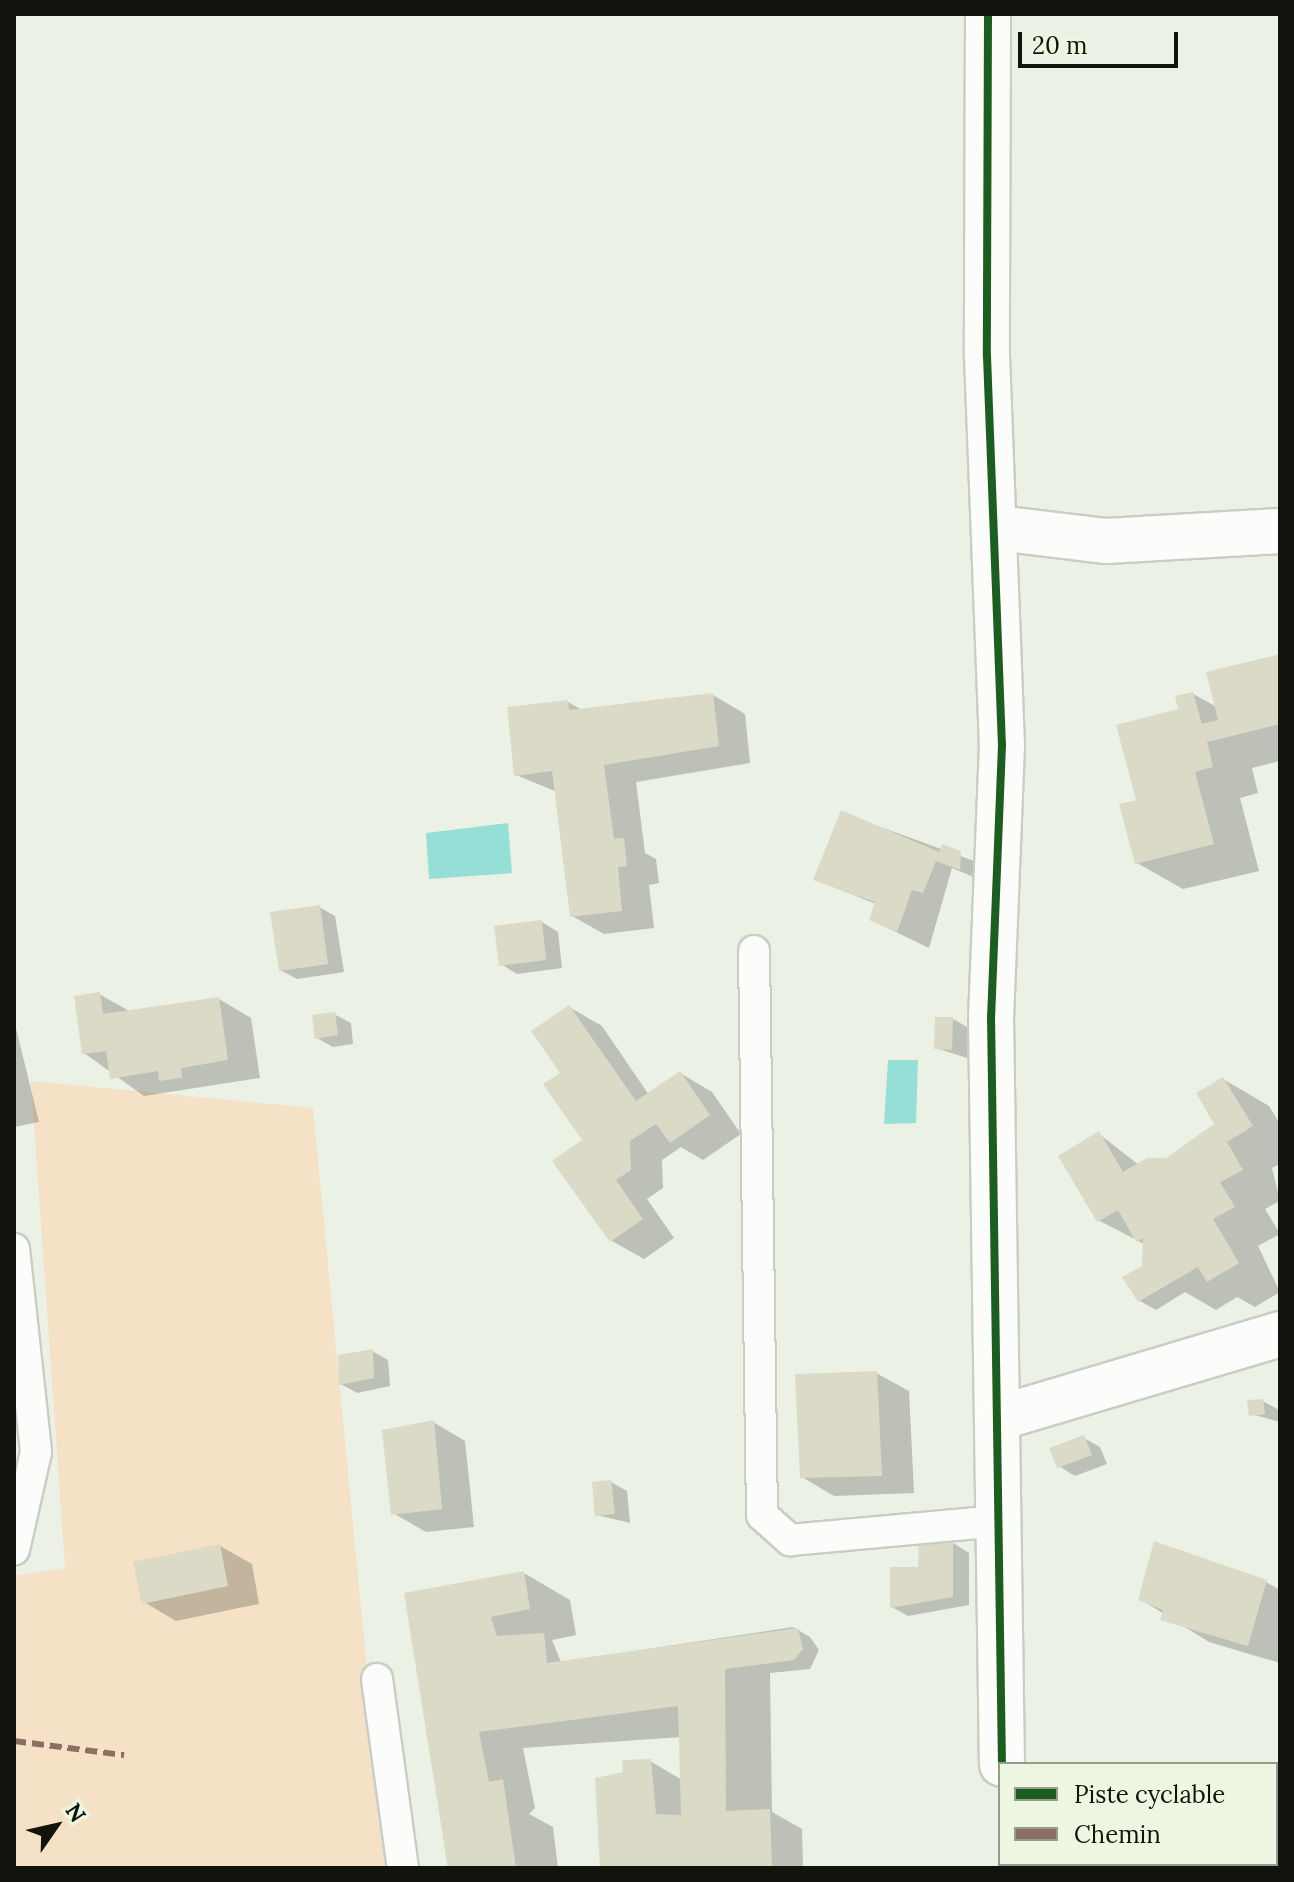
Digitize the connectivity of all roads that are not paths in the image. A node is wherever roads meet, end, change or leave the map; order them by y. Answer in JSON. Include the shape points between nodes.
{"nodes":[{"id":1,"x":988,"y":14,"type":"edge"},
{"id":2,"x":998,"y":528,"type":"junction"},
{"id":3,"x":1280,"y":531,"type":"edge"},
{"id":4,"x":754,"y":951,"type":"dead end"},
{"id":5,"x":14,"y":1249,"type":"edge"},
{"id":6,"x":1280,"y":1334,"type":"edge"},
{"id":7,"x":1002,"y":1417,"type":"junction"},
{"id":8,"x":999,"y":1521,"type":"junction"},
{"id":9,"x":14,"y":1550,"type":"edge"},
{"id":10,"x":377,"y":1679,"type":"dead end"},
{"id":11,"x":1002,"y":1762,"type":"edge"},
{"id":12,"x":403,"y":1868,"type":"edge"}],
"edges":[{"from":1,"to":2,"type":"street","via":[[987,356]]},
{"from":2,"to":3,"type":"street","via":[[1106,541]]},
{"from":2,"to":7,"type":"street","via":[[1002,745],[991,1016]]},
{"from":4,"to":8,"type":"lane","via":[[762,1515],[790,1540]]},
{"from":5,"to":9,"type":"lane","via":[[36,1452]]},
{"from":6,"to":7,"type":"street"},
{"from":7,"to":8,"type":"street"},
{"from":8,"to":11,"type":"street"},
{"from":10,"to":12,"type":"lane"}]}
